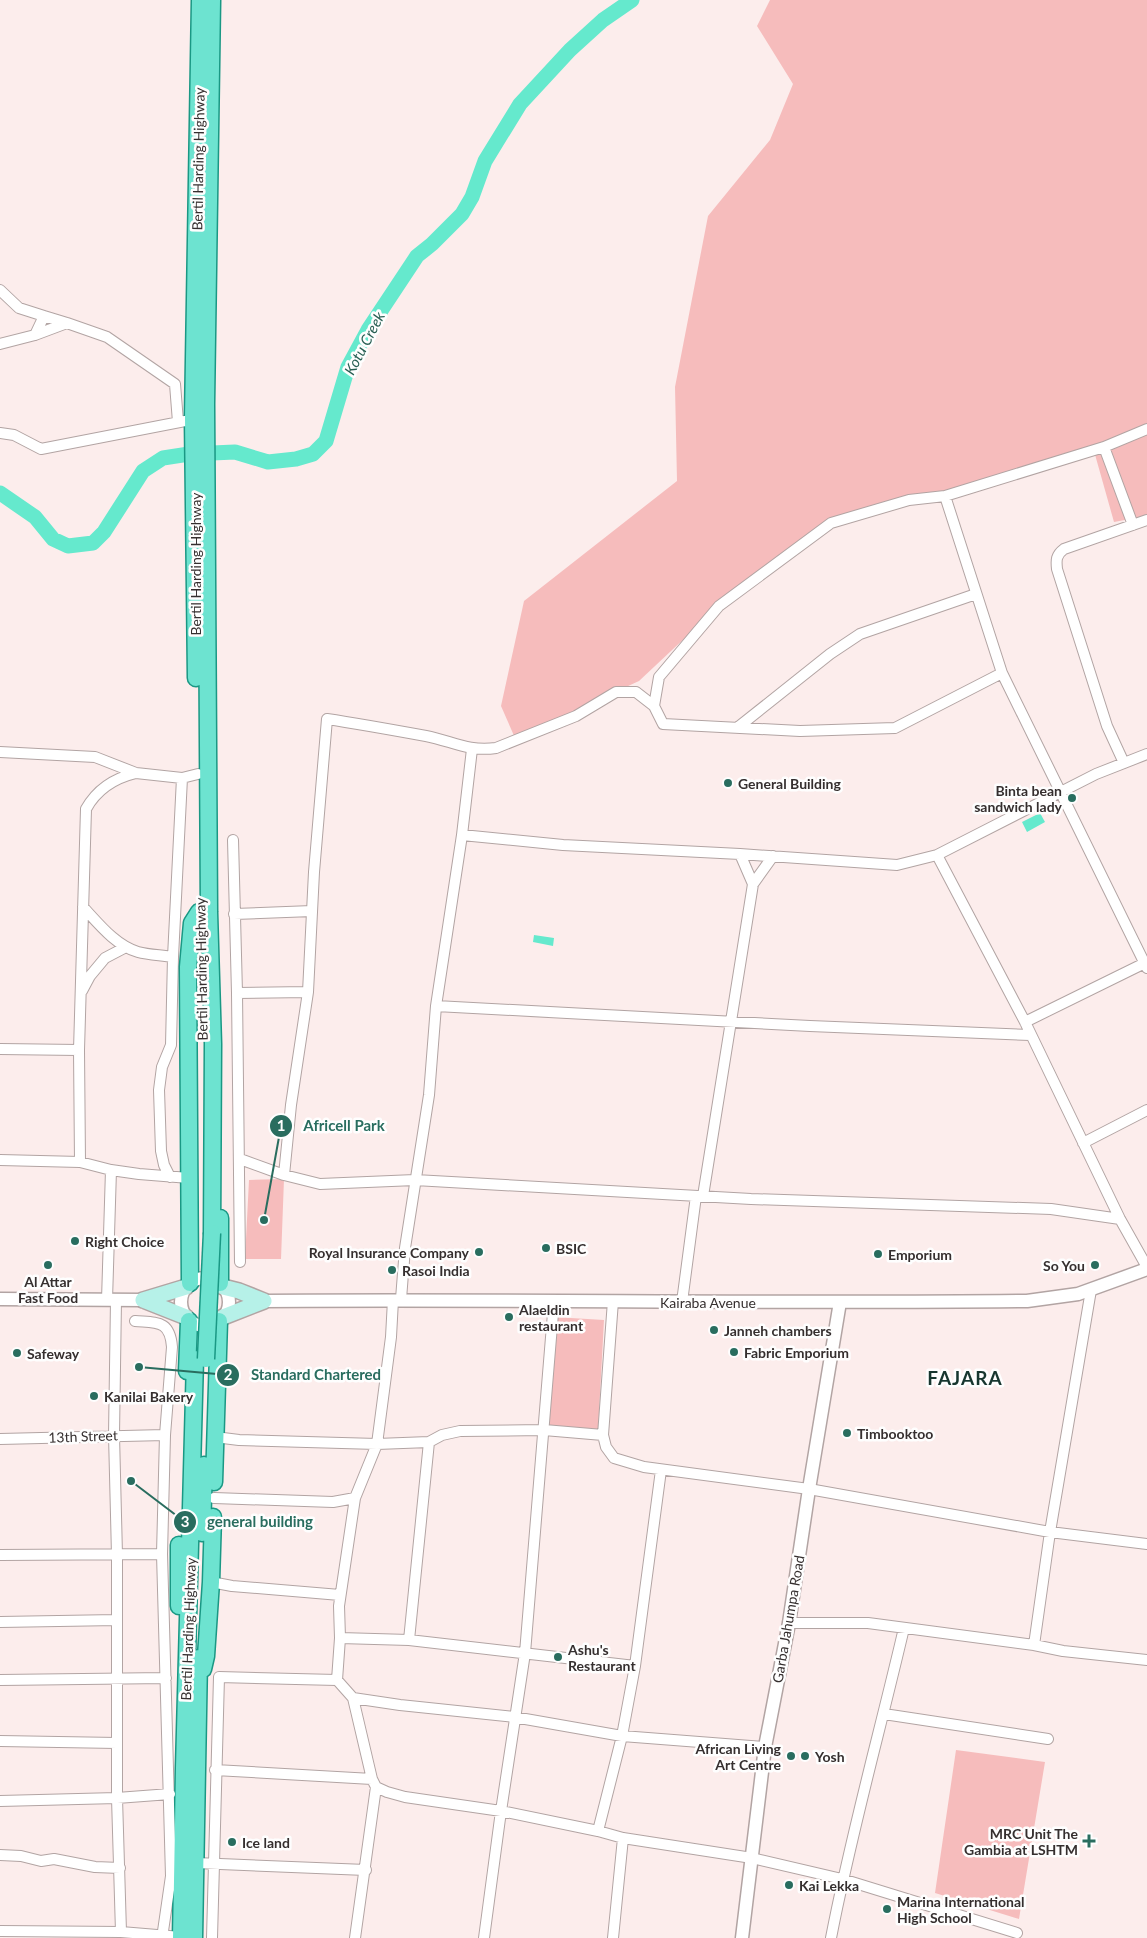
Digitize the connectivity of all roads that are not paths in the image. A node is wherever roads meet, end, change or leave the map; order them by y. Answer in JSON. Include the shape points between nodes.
{"nodes":[{"id":1,"x":200,"y":0,"type":"edge"},
{"id":2,"x":212,"y":0,"type":"edge"},
{"id":3,"x":0,"y":290,"type":"edge"},
{"id":4,"x":44,"y":316,"type":"junction"},
{"id":5,"x":67,"y":323,"type":"junction"},
{"id":6,"x":35,"y":335,"type":"junction"},
{"id":7,"x":0,"y":344,"type":"edge"},
{"id":8,"x":186,"y":421,"type":"junction"},
{"id":9,"x":1147,"y":429,"type":"edge"},
{"id":10,"x":0,"y":433,"type":"edge"},
{"id":11,"x":200,"y":436,"type":"junction"},
{"id":12,"x":1104,"y":447,"type":"junction"},
{"id":13,"x":200,"y":459,"type":"junction"},
{"id":14,"x":945,"y":496,"type":"junction"},
{"id":15,"x":1147,"y":520,"type":"edge"},
{"id":16,"x":1133,"y":525,"type":"junction"},
{"id":17,"x":976,"y":594,"type":"junction"},
{"id":18,"x":1002,"y":673,"type":"junction"},
{"id":19,"x":654,"y":706,"type":"junction"},
{"id":20,"x":736,"y":728,"type":"junction"},
{"id":21,"x":472,"y":749,"type":"junction"},
{"id":22,"x":0,"y":752,"type":"edge"},
{"id":23,"x":1147,"y":754,"type":"edge"},
{"id":24,"x":1124,"y":763,"type":"junction"},
{"id":25,"x":136,"y":773,"type":"junction"},
{"id":26,"x":190,"y":776,"type":"junction"},
{"id":27,"x":1060,"y":793,"type":"junction"},
{"id":28,"x":462,"y":835,"type":"junction"},
{"id":29,"x":233,"y":840,"type":"dead end"},
{"id":30,"x":740,"y":854,"type":"junction"},
{"id":31,"x":937,"y":855,"type":"junction"},
{"id":32,"x":773,"y":856,"type":"junction"},
{"id":33,"x":753,"y":884,"type":"junction"},
{"id":34,"x":83,"y":907,"type":"junction"},
{"id":35,"x":312,"y":911,"type":"junction"},
{"id":36,"x":204,"y":912,"type":"junction"},
{"id":37,"x":234,"y":914,"type":"junction"},
{"id":38,"x":126,"y":947,"type":"junction"},
{"id":39,"x":173,"y":957,"type":"junction"},
{"id":40,"x":1146,"y":965,"type":"edge"},
{"id":41,"x":308,"y":992,"type":"junction"},
{"id":42,"x":81,"y":993,"type":"junction"},
{"id":43,"x":238,"y":993,"type":"junction"},
{"id":44,"x":436,"y":1006,"type":"junction"},
{"id":45,"x":732,"y":1022,"type":"junction"},
{"id":46,"x":1025,"y":1022,"type":"junction"},
{"id":47,"x":1030,"y":1035,"type":"junction"},
{"id":48,"x":0,"y":1049,"type":"edge"},
{"id":49,"x":80,"y":1050,"type":"junction"},
{"id":50,"x":1147,"y":1110,"type":"edge"},
{"id":51,"x":1083,"y":1143,"type":"junction"},
{"id":52,"x":240,"y":1159,"type":"junction"},
{"id":53,"x":0,"y":1160,"type":"edge"},
{"id":54,"x":80,"y":1162,"type":"junction"},
{"id":55,"x":111,"y":1170,"type":"junction"},
{"id":56,"x":284,"y":1175,"type":"junction"},
{"id":57,"x":170,"y":1177,"type":"junction"},
{"id":58,"x":189,"y":1178,"type":"junction"},
{"id":59,"x":415,"y":1180,"type":"junction"},
{"id":60,"x":699,"y":1196,"type":"junction"},
{"id":61,"x":1120,"y":1219,"type":"junction"},
{"id":62,"x":240,"y":1262,"type":"dead end"},
{"id":63,"x":1147,"y":1268,"type":"edge"},
{"id":64,"x":188,"y":1285,"type":"junction"},
{"id":65,"x":222,"y":1285,"type":"junction"},
{"id":66,"x":1091,"y":1290,"type":"junction"},
{"id":67,"x":0,"y":1299,"type":"edge"},
{"id":68,"x":397,"y":1299,"type":"junction"},
{"id":69,"x":111,"y":1300,"type":"junction"},
{"id":70,"x":143,"y":1300,"type":"junction"},
{"id":71,"x":264,"y":1301,"type":"junction"},
{"id":72,"x":554,"y":1301,"type":"junction"},
{"id":73,"x":613,"y":1301,"type":"junction"},
{"id":74,"x":682,"y":1302,"type":"junction"},
{"id":75,"x":840,"y":1302,"type":"junction"},
{"id":76,"x":188,"y":1319,"type":"junction"},
{"id":77,"x":221,"y":1319,"type":"junction"},
{"id":78,"x":135,"y":1321,"type":"dead end"},
{"id":79,"x":544,"y":1430,"type":"junction"},
{"id":80,"x":114,"y":1435,"type":"junction"},
{"id":81,"x":165,"y":1435,"type":"junction"},
{"id":82,"x":603,"y":1435,"type":"junction"},
{"id":83,"x":215,"y":1438,"type":"junction"},
{"id":84,"x":0,"y":1439,"type":"edge"},
{"id":85,"x":429,"y":1442,"type":"junction"},
{"id":86,"x":377,"y":1444,"type":"junction"},
{"id":87,"x":661,"y":1470,"type":"junction"},
{"id":88,"x":809,"y":1489,"type":"junction"},
{"id":89,"x":214,"y":1498,"type":"junction"},
{"id":90,"x":355,"y":1498,"type":"junction"},
{"id":91,"x":1050,"y":1532,"type":"junction"},
{"id":92,"x":1147,"y":1544,"type":"edge"},
{"id":93,"x":162,"y":1554,"type":"junction"},
{"id":94,"x":0,"y":1555,"type":"edge"},
{"id":95,"x":117,"y":1555,"type":"junction"},
{"id":96,"x":211,"y":1582,"type":"junction"},
{"id":97,"x":340,"y":1595,"type":"junction"},
{"id":98,"x":117,"y":1620,"type":"junction"},
{"id":99,"x":0,"y":1622,"type":"edge"},
{"id":100,"x":789,"y":1623,"type":"junction"},
{"id":101,"x":904,"y":1628,"type":"junction"},
{"id":102,"x":340,"y":1638,"type":"junction"},
{"id":103,"x":409,"y":1640,"type":"junction"},
{"id":104,"x":1034,"y":1645,"type":"junction"},
{"id":105,"x":525,"y":1653,"type":"junction"},
{"id":106,"x":1147,"y":1660,"type":"edge"},
{"id":107,"x":634,"y":1666,"type":"junction"},
{"id":108,"x":166,"y":1678,"type":"junction"},
{"id":109,"x":193,"y":1678,"type":"junction"},
{"id":110,"x":0,"y":1680,"type":"edge"},
{"id":111,"x":117,"y":1680,"type":"junction"},
{"id":112,"x":337,"y":1680,"type":"junction"},
{"id":113,"x":353,"y":1698,"type":"junction"},
{"id":114,"x":884,"y":1714,"type":"junction"},
{"id":115,"x":514,"y":1717,"type":"junction"},
{"id":116,"x":622,"y":1736,"type":"junction"},
{"id":117,"x":1048,"y":1740,"type":"dead end"},
{"id":118,"x":0,"y":1741,"type":"edge"},
{"id":119,"x":117,"y":1743,"type":"junction"},
{"id":120,"x":765,"y":1747,"type":"junction"},
{"id":121,"x":215,"y":1770,"type":"junction"},
{"id":122,"x":374,"y":1783,"type":"junction"},
{"id":123,"x":170,"y":1794,"type":"junction"},
{"id":124,"x":117,"y":1798,"type":"junction"},
{"id":125,"x":0,"y":1800,"type":"edge"},
{"id":126,"x":500,"y":1811,"type":"junction"},
{"id":127,"x":598,"y":1831,"type":"junction"},
{"id":128,"x":623,"y":1838,"type":"junction"},
{"id":129,"x":0,"y":1855,"type":"edge"},
{"id":130,"x":752,"y":1858,"type":"junction"},
{"id":131,"x":196,"y":1863,"type":"junction"},
{"id":132,"x":213,"y":1863,"type":"junction"},
{"id":133,"x":120,"y":1868,"type":"junction"},
{"id":134,"x":366,"y":1870,"type":"junction"},
{"id":135,"x":842,"y":1879,"type":"junction"},
{"id":136,"x":0,"y":1931,"type":"edge"},
{"id":137,"x":121,"y":1932,"type":"junction"},
{"id":138,"x":1017,"y":1933,"type":"dead end"},
{"id":139,"x":162,"y":1937,"type":"edge"},
{"id":140,"x":186,"y":1938,"type":"edge"},
{"id":141,"x":212,"y":1938,"type":"edge"},
{"id":142,"x":355,"y":1938,"type":"edge"},
{"id":143,"x":484,"y":1938,"type":"edge"},
{"id":144,"x":613,"y":1938,"type":"edge"},
{"id":145,"x":742,"y":1938,"type":"edge"},
{"id":146,"x":831,"y":1938,"type":"edge"}],
"edges":[{"from":1,"to":8,"type":"main road","name":"Bertil Harding Highway"},
{"from":2,"to":11,"type":"main road","name":"Bertil Harding Highway"},
{"from":3,"to":4,"type":"street","via":[[19,308]]},
{"from":4,"to":5,"type":"street"},
{"from":4,"to":6,"type":"street"},
{"from":5,"to":6,"type":"street"},
{"from":5,"to":8,"type":"street","via":[[107,337],[175,384]]},
{"from":6,"to":7,"type":"street"},
{"from":8,"to":10,"type":"street","via":[[41,449],[14,435]]},
{"from":8,"to":11,"type":"main road","name":"Bertil Harding Highway"},
{"from":9,"to":12,"type":"street"},
{"from":11,"to":13,"type":"main road","name":"Bertil Harding Highway"},
{"from":12,"to":14,"type":"street"},
{"from":12,"to":16,"type":"street"},
{"from":13,"to":26,"type":"main road","name":"Bertil Harding Highway"},
{"from":13,"to":36,"type":"main road","name":"Bertil Harding Highway"},
{"from":14,"to":17,"type":"street"},
{"from":14,"to":19,"type":"street","via":[[909,500],[832,523],[719,606],[659,677]]},
{"from":15,"to":16,"type":"street"},
{"from":16,"to":24,"type":"street","via":[[1064,549],[1056,559],[1108,726]]},
{"from":17,"to":18,"type":"street"},
{"from":17,"to":20,"type":"street","via":[[860,634]]},
{"from":18,"to":20,"type":"street","via":[[895,728],[800,731]]},
{"from":18,"to":27,"type":"street"},
{"from":19,"to":20,"type":"street","via":[[663,724]]},
{"from":19,"to":21,"type":"street","via":[[636,692],[616,692],[576,716],[496,748]]},
{"from":21,"to":28,"type":"street"},
{"from":21,"to":35,"type":"street","via":[[428,736],[327,719]]},
{"from":22,"to":25,"type":"street","via":[[95,757]]},
{"from":23,"to":24,"type":"street"},
{"from":24,"to":27,"type":"street"},
{"from":25,"to":26,"type":"street"},
{"from":25,"to":34,"type":"street","via":[[109,783],[86,809]]},
{"from":26,"to":36,"type":"main road","name":"Bertil Harding Highway"},
{"from":26,"to":39,"type":"street"},
{"from":27,"to":31,"type":"street"},
{"from":27,"to":40,"type":"street"},
{"from":28,"to":30,"type":"street"},
{"from":28,"to":44,"type":"street"},
{"from":29,"to":37,"type":"street"},
{"from":30,"to":32,"type":"street"},
{"from":30,"to":33,"type":"street"},
{"from":31,"to":32,"type":"street","via":[[896,865]]},
{"from":31,"to":46,"type":"street"},
{"from":32,"to":33,"type":"street"},
{"from":33,"to":45,"type":"street"},
{"from":34,"to":38,"type":"street"},
{"from":34,"to":42,"type":"street"},
{"from":35,"to":37,"type":"street"},
{"from":35,"to":41,"type":"street"},
{"from":36,"to":58,"type":"main road","via":[[192,923],[188,966]]},
{"from":36,"to":65,"type":"main road","via":[[216,932],[220,962]]},
{"from":36,"to":109,"type":"main road","name":"Bertil Harding Highway","via":[[203,1161],[193,1439]]},
{"from":37,"to":43,"type":"street"},
{"from":38,"to":39,"type":"street"},
{"from":38,"to":42,"type":"street","via":[[105,958]]},
{"from":39,"to":57,"type":"street","via":[[171,1045],[162,1068],[160,1090],[161,1151]]},
{"from":40,"to":46,"type":"street"},
{"from":41,"to":43,"type":"street"},
{"from":41,"to":56,"type":"street"},
{"from":42,"to":49,"type":"street"},
{"from":43,"to":52,"type":"street"},
{"from":44,"to":45,"type":"street"},
{"from":44,"to":59,"type":"street","via":[[429,1095]]},
{"from":45,"to":47,"type":"street"},
{"from":45,"to":60,"type":"street"},
{"from":46,"to":47,"type":"street"},
{"from":47,"to":51,"type":"street"},
{"from":48,"to":49,"type":"street"},
{"from":49,"to":54,"type":"street"},
{"from":50,"to":51,"type":"street"},
{"from":51,"to":61,"type":"street"},
{"from":52,"to":56,"type":"street"},
{"from":52,"to":62,"type":"street"},
{"from":53,"to":54,"type":"street"},
{"from":54,"to":55,"type":"street"},
{"from":55,"to":57,"type":"street"},
{"from":55,"to":69,"type":"street"},
{"from":56,"to":59,"type":"street","via":[[320,1184]]},
{"from":57,"to":58,"type":"street"},
{"from":58,"to":64,"type":"main road"},
{"from":59,"to":60,"type":"street"},
{"from":59,"to":68,"type":"street"},
{"from":60,"to":61,"type":"street","via":[[1051,1209]]},
{"from":60,"to":74,"type":"street"},
{"from":61,"to":63,"type":"street"},
{"from":63,"to":66,"type":"street","name":"Kairaba Avenue"},
{"from":64,"to":65,"type":"street","via":[[205,1278]]},
{"from":64,"to":70,"type":"main road"},
{"from":64,"to":76,"type":"street","via":[[181,1302]]},
{"from":65,"to":71,"type":"main road"},
{"from":65,"to":77,"type":"street","via":[[228,1302]]},
{"from":66,"to":75,"type":"street","name":"Kairaba Avenue","via":[[1027,1301]]},
{"from":66,"to":91,"type":"street"},
{"from":67,"to":69,"type":"street"},
{"from":68,"to":71,"type":"street","name":"Kairaba Avenue"},
{"from":68,"to":72,"type":"street","name":"Kairaba Avenue"},
{"from":68,"to":86,"type":"street"},
{"from":69,"to":70,"type":"street"},
{"from":69,"to":80,"type":"street"},
{"from":70,"to":76,"type":"main road"},
{"from":71,"to":77,"type":"main road"},
{"from":72,"to":73,"type":"street","name":"Kairaba Avenue"},
{"from":72,"to":79,"type":"street"},
{"from":73,"to":74,"type":"street","name":"Kairaba Avenue"},
{"from":73,"to":82,"type":"street"},
{"from":74,"to":75,"type":"street","name":"Kairaba Avenue"},
{"from":75,"to":88,"type":"street","name":"Garba Jahumpa Road"},
{"from":76,"to":77,"type":"street","via":[[204,1326]]},
{"from":76,"to":109,"type":"main road","via":[[178,1579],[180,1656],[182,1669]]},
{"from":77,"to":83,"type":"main road"},
{"from":78,"to":81,"type":"street","via":[[160,1323],[172,1337]]},
{"from":79,"to":82,"type":"street"},
{"from":79,"to":85,"type":"street","via":[[460,1431]]},
{"from":79,"to":105,"type":"street"},
{"from":80,"to":81,"type":"street","name":"13th Street"},
{"from":80,"to":84,"type":"street","name":"13th Street"},
{"from":80,"to":95,"type":"street"},
{"from":81,"to":93,"type":"street"},
{"from":82,"to":87,"type":"street","via":[[614,1458]]},
{"from":83,"to":86,"type":"street"},
{"from":83,"to":89,"type":"main road"},
{"from":85,"to":86,"type":"street"},
{"from":85,"to":103,"type":"street"},
{"from":86,"to":90,"type":"street"},
{"from":87,"to":88,"type":"street"},
{"from":87,"to":107,"type":"street"},
{"from":88,"to":91,"type":"street"},
{"from":88,"to":100,"type":"street","name":"Garba Jahumpa Road"},
{"from":89,"to":90,"type":"street","via":[[334,1502]]},
{"from":89,"to":96,"type":"main road"},
{"from":90,"to":97,"type":"street"},
{"from":91,"to":92,"type":"street"},
{"from":91,"to":104,"type":"street"},
{"from":93,"to":95,"type":"street"},
{"from":93,"to":108,"type":"street"},
{"from":94,"to":95,"type":"street"},
{"from":95,"to":98,"type":"street"},
{"from":96,"to":97,"type":"street"},
{"from":96,"to":109,"type":"main road","via":[[206,1656],[203,1669]]},
{"from":97,"to":102,"type":"street"},
{"from":98,"to":99,"type":"street"},
{"from":98,"to":111,"type":"street"},
{"from":100,"to":101,"type":"street","via":[[868,1623]]},
{"from":100,"to":120,"type":"street","name":"Garba Jahumpa Road"},
{"from":101,"to":104,"type":"street"},
{"from":101,"to":114,"type":"street"},
{"from":102,"to":103,"type":"street"},
{"from":102,"to":112,"type":"street"},
{"from":103,"to":105,"type":"street"},
{"from":104,"to":106,"type":"street"},
{"from":105,"to":107,"type":"street"},
{"from":105,"to":115,"type":"street"},
{"from":107,"to":116,"type":"street"},
{"from":108,"to":111,"type":"street"},
{"from":108,"to":123,"type":"street"},
{"from":109,"to":131,"type":"main road","name":"Bertil Harding Highway"},
{"from":109,"to":140,"type":"main road","name":"Bertil Harding Highway","via":[[184,1768]]},
{"from":110,"to":111,"type":"street"},
{"from":111,"to":119,"type":"street"},
{"from":112,"to":113,"type":"street"},
{"from":112,"to":121,"type":"street","via":[[219,1678]]},
{"from":113,"to":115,"type":"street"},
{"from":113,"to":122,"type":"street"},
{"from":114,"to":117,"type":"street"},
{"from":114,"to":135,"type":"street"},
{"from":115,"to":116,"type":"street"},
{"from":115,"to":126,"type":"street"},
{"from":116,"to":120,"type":"street"},
{"from":116,"to":127,"type":"street"},
{"from":118,"to":119,"type":"street"},
{"from":119,"to":124,"type":"street"},
{"from":120,"to":130,"type":"street","name":"Garba Jahumpa Road"},
{"from":121,"to":122,"type":"street"},
{"from":121,"to":132,"type":"street"},
{"from":122,"to":126,"type":"street","via":[[386,1792],[405,1797]]},
{"from":122,"to":134,"type":"street"},
{"from":123,"to":124,"type":"street"},
{"from":123,"to":139,"type":"street","via":[[171,1876]]},
{"from":124,"to":125,"type":"street"},
{"from":124,"to":133,"type":"street"},
{"from":126,"to":127,"type":"street"},
{"from":126,"to":143,"type":"street"},
{"from":127,"to":128,"type":"street"},
{"from":128,"to":130,"type":"street"},
{"from":128,"to":144,"type":"street"},
{"from":129,"to":133,"type":"street"},
{"from":130,"to":135,"type":"street"},
{"from":130,"to":145,"type":"street","name":"Garba Jahumpa Road"},
{"from":131,"to":132,"type":"street"},
{"from":131,"to":140,"type":"main road","name":"Bertil Harding Highway"},
{"from":132,"to":134,"type":"street"},
{"from":132,"to":141,"type":"street"},
{"from":133,"to":137,"type":"street"},
{"from":134,"to":142,"type":"street"},
{"from":135,"to":138,"type":"street"},
{"from":135,"to":146,"type":"street"},
{"from":136,"to":137,"type":"street"},
{"from":137,"to":139,"type":"street"},
{"from":139,"to":140,"type":"street"}]}
